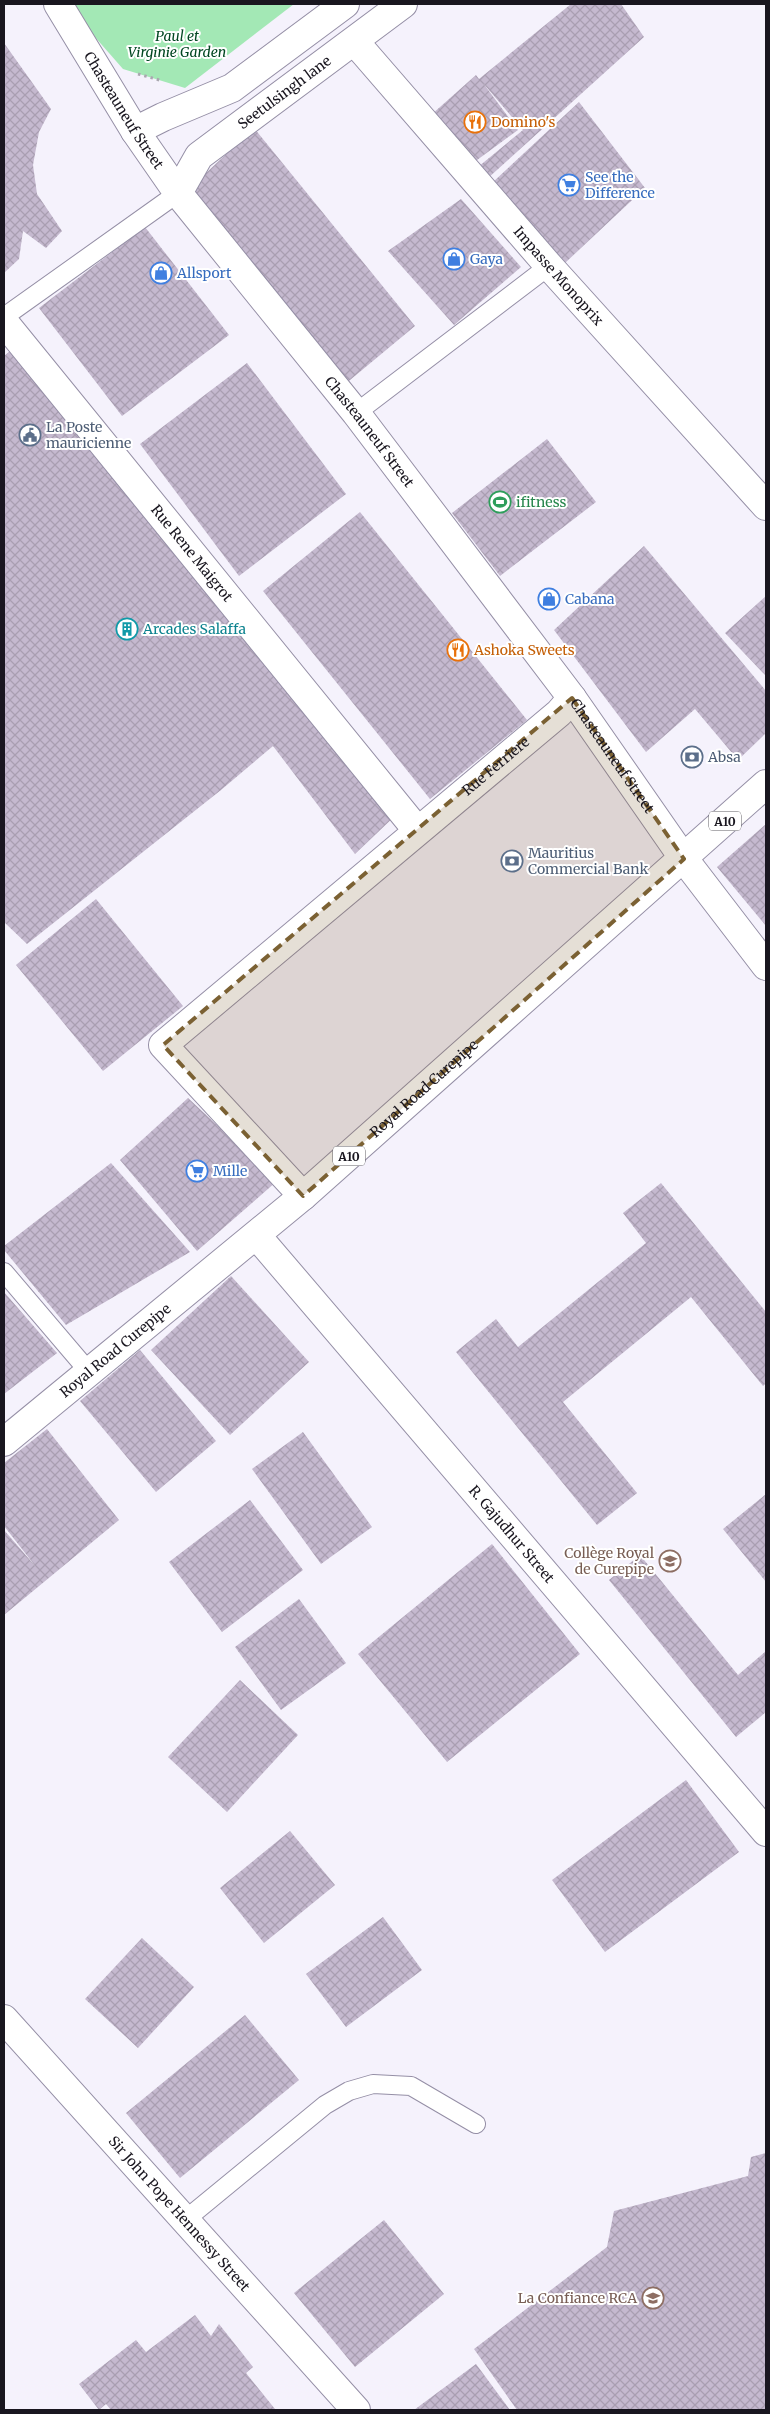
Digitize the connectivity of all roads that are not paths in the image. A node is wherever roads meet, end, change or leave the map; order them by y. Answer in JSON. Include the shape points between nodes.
{"nodes":[{"id":1,"x":58,"y":4,"type":"edge"},
{"id":2,"x":345,"y":4,"type":"edge"},
{"id":3,"x":403,"y":4,"type":"edge"},
{"id":4,"x":354,"y":42,"type":"junction"},
{"id":5,"x":135,"y":131,"type":"junction"},
{"id":6,"x":178,"y":193,"type":"junction"},
{"id":7,"x":549,"y":266,"type":"junction"},
{"id":8,"x":4,"y":317,"type":"edge"},
{"id":9,"x":4,"y":322,"type":"edge"},
{"id":10,"x":356,"y":413,"type":"junction"},
{"id":11,"x":766,"y":506,"type":"edge"},
{"id":12,"x":572,"y":698,"type":"junction"},
{"id":13,"x":766,"y":784,"type":"edge"},
{"id":14,"x":417,"y":830,"type":"junction"},
{"id":15,"x":684,"y":859,"type":"junction"},
{"id":16,"x":766,"y":966,"type":"edge"},
{"id":17,"x":303,"y":1196,"type":"junction"},
{"id":18,"x":257,"y":1236,"type":"junction"},
{"id":19,"x":4,"y":1272,"type":"edge"},
{"id":20,"x":90,"y":1373,"type":"junction"},
{"id":21,"x":4,"y":1442,"type":"edge"},
{"id":22,"x":766,"y":1832,"type":"edge"},
{"id":23,"x":4,"y":2019,"type":"edge"},
{"id":24,"x":476,"y":2124,"type":"dead end"},
{"id":25,"x":185,"y":2220,"type":"junction"},
{"id":26,"x":356,"y":2410,"type":"edge"}],
"edges":[{"from":1,"to":5,"type":"street","name":"Chasteauneuf Street"},
{"from":2,"to":5,"type":"street","via":[[232,88]]},
{"from":3,"to":4,"type":"street","name":"Seetulsingh lane"},
{"from":4,"to":6,"type":"street","name":"Seetulsingh lane","via":[[199,156]]},
{"from":4,"to":7,"type":"street","name":"Impasse Monoprix"},
{"from":5,"to":6,"type":"street","name":"Chasteauneuf Street"},
{"from":6,"to":8,"type":"lane"},
{"from":6,"to":10,"type":"street","name":"Chasteauneuf Street"},
{"from":7,"to":10,"type":"lane"},
{"from":7,"to":11,"type":"street","name":"Impasse Monoprix"},
{"from":9,"to":14,"type":"street","name":"Rue Rene Maigrot"},
{"from":10,"to":12,"type":"street","name":"Chasteauneuf Street"},
{"from":12,"to":14,"type":"street","name":"Rue Ferriere","via":[[559,713]]},
{"from":12,"to":15,"type":"street","name":"Chasteauneuf Street"},
{"from":13,"to":15,"type":"street","name":"Royal Road Curepipe","number":"A10"},
{"from":14,"to":17,"type":"street","name":"Rue Ferriere","via":[[163,1045]]},
{"from":15,"to":16,"type":"street","name":"Chasteauneuf Street"},
{"from":15,"to":17,"type":"street","name":"Royal Road Curepipe","number":"A10"},
{"from":17,"to":18,"type":"street","name":"Royal Road Curepipe","number":"A10"},
{"from":18,"to":20,"type":"street","name":"Royal Road Curepipe","number":"A10"},
{"from":18,"to":22,"type":"street","name":"R. Gajudhur Street"},
{"from":19,"to":20,"type":"lane"},
{"from":20,"to":21,"type":"street","name":"Royal Road Curepipe","number":"A10"},
{"from":23,"to":25,"type":"street","name":"Sir John Pope Hennessy Street"},
{"from":24,"to":25,"type":"lane","via":[[411,2086],[372,2084],[349,2091],[325,2105]]},
{"from":25,"to":26,"type":"street","name":"Sir John Pope Hennessy Street"}]}
